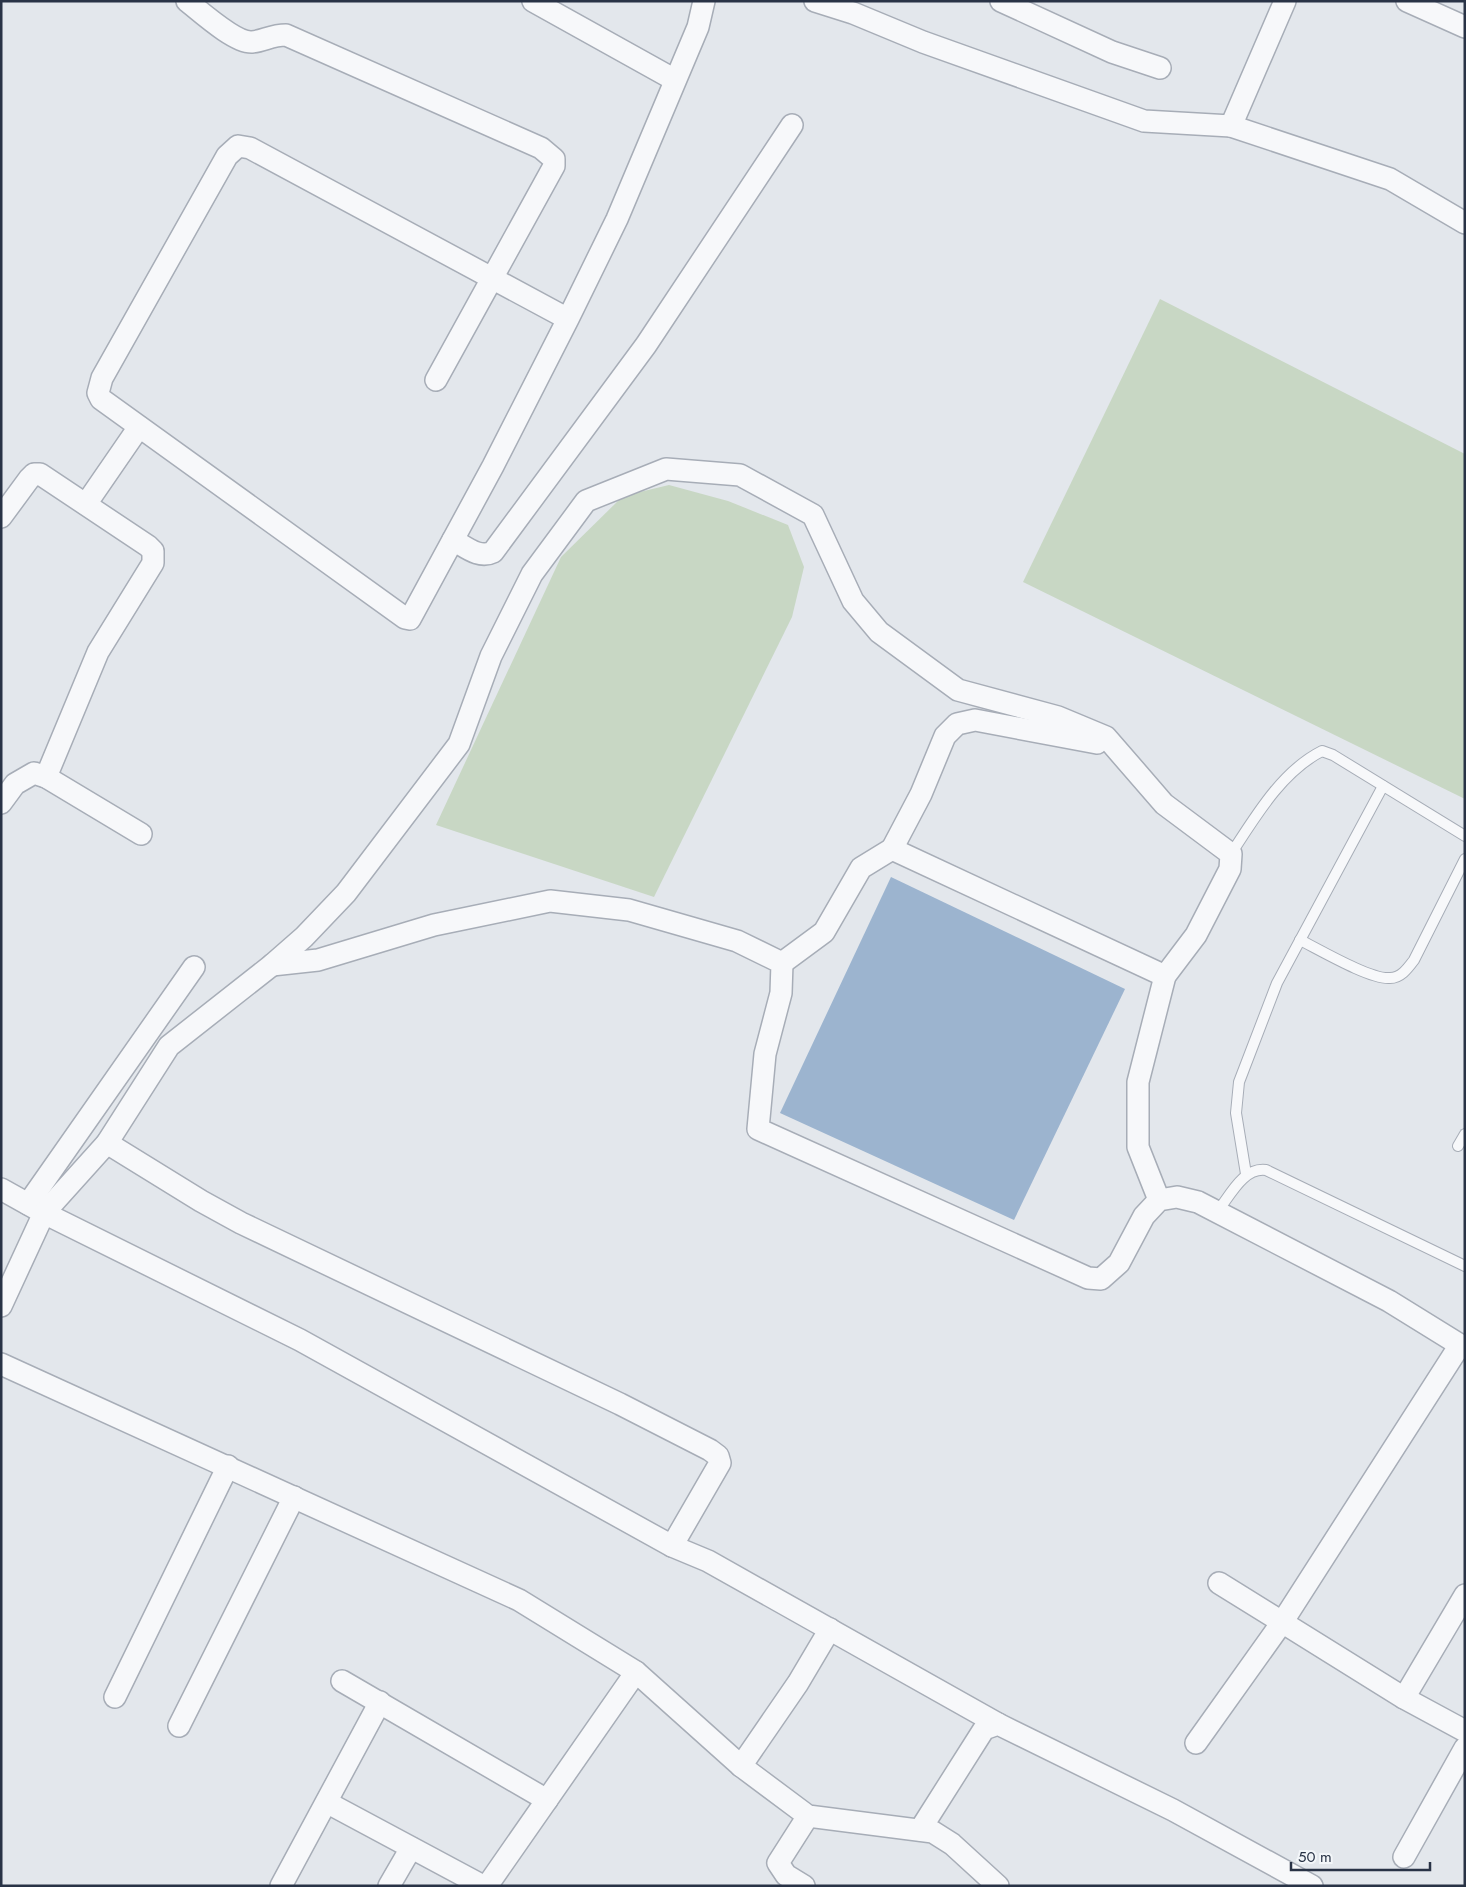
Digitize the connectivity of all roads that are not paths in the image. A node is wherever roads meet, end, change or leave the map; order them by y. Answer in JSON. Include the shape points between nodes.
{"nodes":[{"id":1,"x":187,"y":1,"type":"edge"},
{"id":2,"x":533,"y":1,"type":"edge"},
{"id":3,"x":704,"y":1,"type":"edge"},
{"id":4,"x":815,"y":1,"type":"edge"},
{"id":5,"x":1001,"y":1,"type":"edge"},
{"id":6,"x":1285,"y":1,"type":"edge"},
{"id":7,"x":1407,"y":1,"type":"edge"},
{"id":8,"x":1465,"y":28,"type":"edge"},
{"id":9,"x":1160,"y":68,"type":"dead end"},
{"id":10,"x":675,"y":80,"type":"junction"},
{"id":11,"x":792,"y":125,"type":"dead end"},
{"id":12,"x":1231,"y":126,"type":"junction"},
{"id":13,"x":1465,"y":222,"type":"edge"},
{"id":14,"x":491,"y":278,"type":"junction"},
{"id":15,"x":568,"y":319,"type":"junction"},
{"id":16,"x":436,"y":380,"type":"dead end"},
{"id":17,"x":139,"y":427,"type":"junction"},
{"id":18,"x":86,"y":504,"type":"junction"},
{"id":19,"x":1,"y":517,"type":"edge"},
{"id":20,"x":453,"y":540,"type":"junction"},
{"id":21,"x":1115,"y":747,"type":"junction"},
{"id":22,"x":46,"y":777,"type":"junction"},
{"id":23,"x":1383,"y":786,"type":"junction"},
{"id":24,"x":1,"y":802,"type":"edge"},
{"id":25,"x":141,"y":834,"type":"dead end"},
{"id":26,"x":1465,"y":836,"type":"edge"},
{"id":27,"x":892,"y":849,"type":"junction"},
{"id":28,"x":1231,"y":854,"type":"junction"},
{"id":29,"x":1465,"y":859,"type":"edge"},
{"id":30,"x":1300,"y":940,"type":"junction"},
{"id":31,"x":782,"y":963,"type":"junction"},
{"id":32,"x":272,"y":965,"type":"junction"},
{"id":33,"x":194,"y":967,"type":"dead end"},
{"id":34,"x":1165,"y":976,"type":"junction"},
{"id":35,"x":1465,"y":1134,"type":"edge"},
{"id":36,"x":107,"y":1142,"type":"junction"},
{"id":37,"x":1458,"y":1146,"type":"dead end"},
{"id":38,"x":1246,"y":1174,"type":"junction"},
{"id":39,"x":1,"y":1189,"type":"edge"},
{"id":40,"x":1159,"y":1200,"type":"junction"},
{"id":41,"x":36,"y":1208,"type":"junction"},
{"id":42,"x":1217,"y":1212,"type":"junction"},
{"id":43,"x":1465,"y":1266,"type":"edge"},
{"id":44,"x":1,"y":1306,"type":"edge"},
{"id":45,"x":1463,"y":1347,"type":"edge"},
{"id":46,"x":1,"y":1364,"type":"edge"},
{"id":47,"x":228,"y":1466,"type":"junction"},
{"id":48,"x":294,"y":1497,"type":"junction"},
{"id":49,"x":672,"y":1546,"type":"junction"},
{"id":50,"x":1219,"y":1583,"type":"dead end"},
{"id":51,"x":1465,"y":1595,"type":"edge"},
{"id":52,"x":1283,"y":1622,"type":"junction"},
{"id":53,"x":830,"y":1629,"type":"junction"},
{"id":54,"x":636,"y":1672,"type":"junction"},
{"id":55,"x":342,"y":1681,"type":"dead end"},
{"id":56,"x":115,"y":1697,"type":"dead end"},
{"id":57,"x":1404,"y":1698,"type":"junction"},
{"id":58,"x":380,"y":1702,"type":"junction"},
{"id":59,"x":998,"y":1724,"type":"junction"},
{"id":60,"x":179,"y":1726,"type":"dead end"},
{"id":61,"x":1465,"y":1731,"type":"edge"},
{"id":62,"x":1196,"y":1743,"type":"dead end"},
{"id":63,"x":1465,"y":1748,"type":"edge"},
{"id":64,"x":741,"y":1766,"type":"junction"},
{"id":65,"x":547,"y":1800,"type":"junction"},
{"id":66,"x":328,"y":1803,"type":"junction"},
{"id":67,"x":808,"y":1816,"type":"junction"},
{"id":68,"x":920,"y":1830,"type":"junction"},
{"id":69,"x":411,"y":1848,"type":"junction"},
{"id":70,"x":1404,"y":1858,"type":"dead end"},
{"id":71,"x":784,"y":1881,"type":"edge"},
{"id":72,"x":282,"y":1886,"type":"edge"},
{"id":73,"x":389,"y":1886,"type":"edge"},
{"id":74,"x":483,"y":1886,"type":"edge"},
{"id":75,"x":487,"y":1886,"type":"edge"},
{"id":76,"x":804,"y":1886,"type":"edge"},
{"id":77,"x":998,"y":1886,"type":"edge"},
{"id":78,"x":1312,"y":1886,"type":"edge"}],
"edges":[{"from":1,"to":14,"type":"street","via":[[236,37],[254,42],[273,35],[286,36],[550,154],[554,166]]},
{"from":2,"to":10,"type":"street"},
{"from":3,"to":10,"type":"street","via":[[698,27]]},
{"from":4,"to":12,"type":"street","via":[[1144,121]]},
{"from":5,"to":9,"type":"street","via":[[1112,52]]},
{"from":6,"to":12,"type":"street"},
{"from":7,"to":8,"type":"street"},
{"from":10,"to":15,"type":"street","via":[[617,219]]},
{"from":11,"to":20,"type":"street","via":[[651,337],[493,552],[477,554]]},
{"from":12,"to":13,"type":"street","via":[[1390,179]]},
{"from":14,"to":15,"type":"street"},
{"from":14,"to":16,"type":"street"},
{"from":14,"to":17,"type":"street","via":[[250,148],[238,146],[227,156],[99,385],[101,399]]},
{"from":15,"to":20,"type":"street"},
{"from":17,"to":18,"type":"street"},
{"from":17,"to":20,"type":"street","via":[[405,618],[410,619],[414,615]]},
{"from":18,"to":19,"type":"street","via":[[48,477],[34,474]]},
{"from":18,"to":22,"type":"street","via":[[148,546],[154,556],[153,563],[98,652]]},
{"from":21,"to":27,"type":"street","via":[[975,720],[957,724],[945,736],[922,794]]},
{"from":21,"to":28,"type":"street","via":[[1164,804]]},
{"from":21,"to":32,"type":"street","via":[[1106,737],[1058,717],[958,690],[879,632],[853,601],[814,515],[740,475],[666,468],[586,501],[532,574],[491,656],[459,744],[346,893]]},
{"from":22,"to":24,"type":"street","via":[[34,773],[23,778]]},
{"from":22,"to":25,"type":"street"},
{"from":23,"to":26,"type":"lane"},
{"from":23,"to":28,"type":"lane","via":[[1334,755],[1322,751],[1311,757],[1268,797]]},
{"from":23,"to":30,"type":"lane"},
{"from":27,"to":31,"type":"street","via":[[861,868],[824,932]]},
{"from":27,"to":34,"type":"street"},
{"from":28,"to":34,"type":"street","via":[[1230,869],[1196,936]]},
{"from":29,"to":30,"type":"lane","via":[[1414,960],[1404,973],[1392,978],[1377,977]]},
{"from":30,"to":38,"type":"lane","via":[[1278,983],[1239,1082],[1236,1113]]},
{"from":31,"to":32,"type":"street","via":[[736,941],[629,910],[550,901],[434,925],[318,960]]},
{"from":31,"to":40,"type":"street","via":[[781,993],[765,1054],[758,1129],[1088,1278],[1101,1279],[1119,1263],[1144,1216]]},
{"from":32,"to":36,"type":"street","via":[[168,1046]]},
{"from":33,"to":41,"type":"street"},
{"from":34,"to":40,"type":"street","via":[[1138,1082],[1138,1147]]},
{"from":35,"to":37,"type":"lane"},
{"from":36,"to":41,"type":"street"},
{"from":36,"to":49,"type":"street","via":[[241,1223],[710,1450],[718,1456],[720,1463]]},
{"from":38,"to":42,"type":"lane"},
{"from":38,"to":43,"type":"lane","via":[[1258,1169],[1279,1176]]},
{"from":39,"to":41,"type":"street"},
{"from":40,"to":42,"type":"street","via":[[1177,1197],[1198,1202]]},
{"from":41,"to":44,"type":"street"},
{"from":41,"to":49,"type":"street","via":[[300,1340]]},
{"from":42,"to":45,"type":"street","via":[[1389,1301]]},
{"from":45,"to":52,"type":"street"},
{"from":46,"to":47,"type":"street"},
{"from":47,"to":48,"type":"street"},
{"from":47,"to":56,"type":"street"},
{"from":48,"to":54,"type":"street","via":[[518,1600]]},
{"from":48,"to":60,"type":"street"},
{"from":49,"to":53,"type":"street","via":[[708,1561]]},
{"from":50,"to":52,"type":"street"},
{"from":51,"to":57,"type":"street"},
{"from":52,"to":57,"type":"street"},
{"from":52,"to":62,"type":"street"},
{"from":53,"to":59,"type":"street"},
{"from":53,"to":64,"type":"street","via":[[798,1683]]},
{"from":54,"to":64,"type":"street"},
{"from":54,"to":65,"type":"street"},
{"from":55,"to":58,"type":"street"},
{"from":57,"to":61,"type":"street"},
{"from":58,"to":65,"type":"street"},
{"from":58,"to":66,"type":"street"},
{"from":59,"to":68,"type":"street","via":[[984,1729]]},
{"from":59,"to":78,"type":"street","via":[[1173,1810]]},
{"from":63,"to":70,"type":"street"},
{"from":64,"to":67,"type":"street"},
{"from":65,"to":75,"type":"street"},
{"from":66,"to":69,"type":"street"},
{"from":66,"to":72,"type":"street"},
{"from":67,"to":68,"type":"street"},
{"from":67,"to":71,"type":"street","via":[[778,1863]]},
{"from":68,"to":77,"type":"street","via":[[933,1832],[952,1844]]},
{"from":69,"to":73,"type":"street"},
{"from":69,"to":74,"type":"street"},
{"from":71,"to":76,"type":"street"}]}
